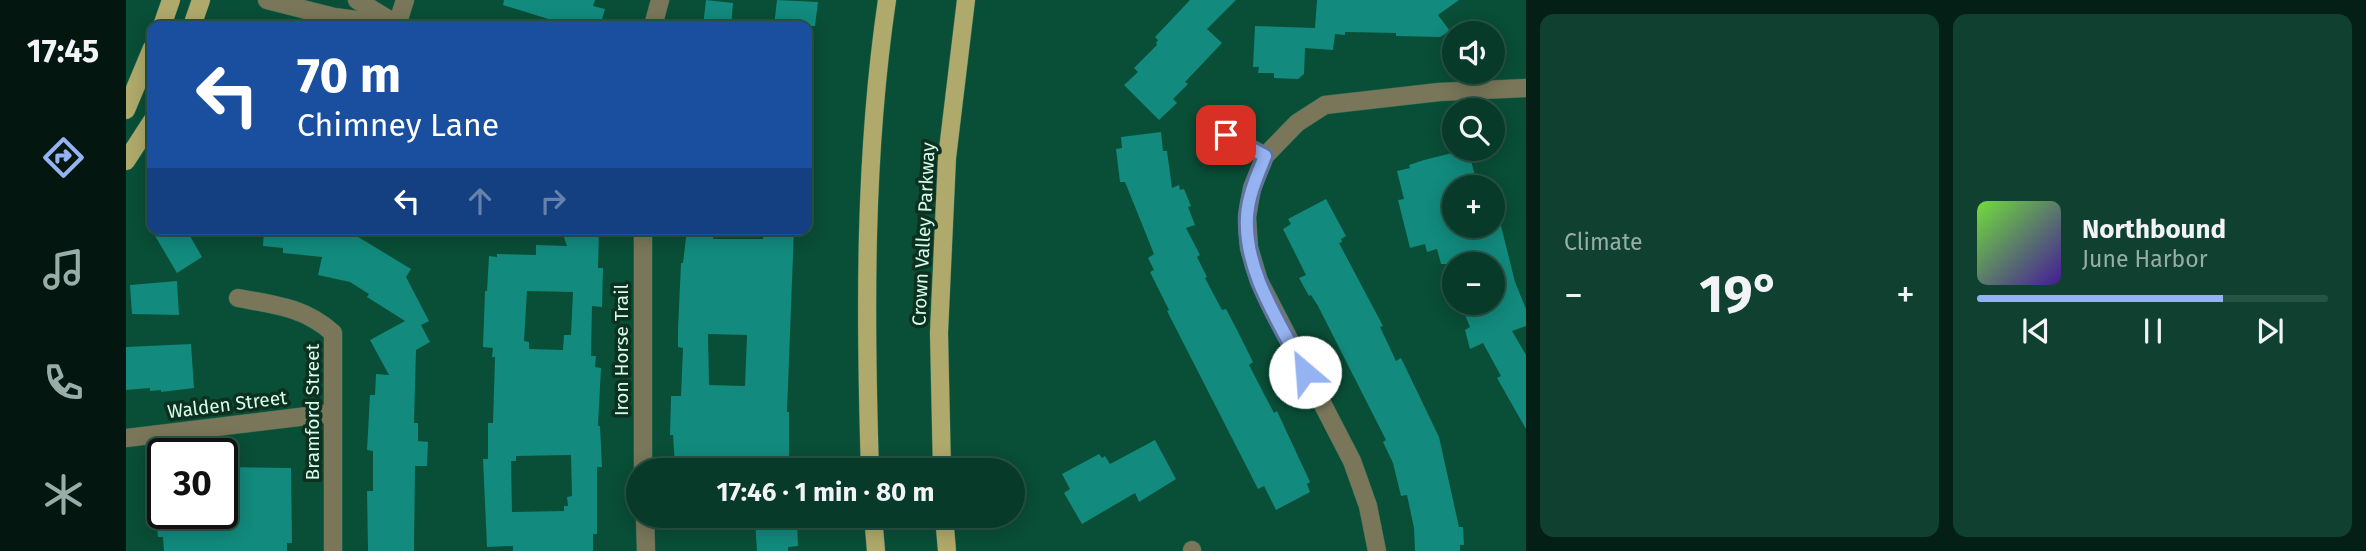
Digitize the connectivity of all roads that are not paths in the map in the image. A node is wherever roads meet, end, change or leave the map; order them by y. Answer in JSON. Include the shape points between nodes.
{"nodes":[{"id":1,"x":171,"y":0,"type":"edge"},
{"id":2,"x":201,"y":0,"type":"edge"},
{"id":3,"x":267,"y":0,"type":"edge"},
{"id":4,"x":357,"y":0,"type":"edge"},
{"id":5,"x":405,"y":0,"type":"edge"},
{"id":6,"x":660,"y":0,"type":"edge"},
{"id":7,"x":887,"y":0,"type":"edge"},
{"id":8,"x":965,"y":0,"type":"edge"},
{"id":9,"x":164,"y":21,"type":"edge"},
{"id":10,"x":194,"y":21,"type":"edge"},
{"id":11,"x":363,"y":21,"type":"edge"},
{"id":12,"x":392,"y":21,"type":"edge"},
{"id":13,"x":401,"y":21,"type":"edge"},
{"id":14,"x":654,"y":21,"type":"edge"},
{"id":15,"x":147,"y":60,"type":"edge"},
{"id":16,"x":1526,"y":88,"type":"edge"},
{"id":17,"x":126,"y":110,"type":"edge"},
{"id":18,"x":147,"y":129,"type":"edge"},
{"id":19,"x":1226,"y":135,"type":"dead end"},
{"id":20,"x":1265,"y":156,"type":"junction"},
{"id":21,"x":126,"y":162,"type":"edge"},
{"id":22,"x":643,"y":235,"type":"edge"},
{"id":23,"x":238,"y":298,"type":"dead end"},
{"id":24,"x":332,"y":413,"type":"junction"},
{"id":25,"x":126,"y":438,"type":"edge"},
{"id":26,"x":643,"y":458,"type":"edge"},
{"id":27,"x":870,"y":458,"type":"edge"},
{"id":28,"x":942,"y":458,"type":"edge"},
{"id":29,"x":645,"y":528,"type":"edge"},
{"id":30,"x":874,"y":528,"type":"edge"},
{"id":31,"x":945,"y":528,"type":"edge"},
{"id":32,"x":333,"y":551,"type":"edge"},
{"id":33,"x":646,"y":551,"type":"edge"},
{"id":34,"x":876,"y":551,"type":"edge"},
{"id":35,"x":947,"y":551,"type":"edge"},
{"id":36,"x":1377,"y":551,"type":"edge"}],
"edges":[{"from":1,"to":9,"type":"main road"},
{"from":2,"to":10,"type":"main road"},
{"from":3,"to":11,"type":"street"},
{"from":4,"to":12,"type":"street"},
{"from":5,"to":13,"type":"street"},
{"from":6,"to":14,"type":"street"},
{"from":7,"to":27,"type":"main road","via":[[877,72],[866,241]]},
{"from":8,"to":28,"type":"main road","name":"Crown Valley Parkway","via":[[946,171],[939,333]]},
{"from":15,"to":17,"type":"main road"},
{"from":16,"to":20,"type":"street","via":[[1439,92],[1325,106],[1297,123]]},
{"from":18,"to":21,"type":"main road"},
{"from":19,"to":20,"type":"street"},
{"from":20,"to":36,"type":"street","via":[[1252,188],[1249,248],[1259,281],[1352,461]]},
{"from":22,"to":26,"type":"street","name":"Iron Horse Trail"},
{"from":23,"to":24,"type":"street","name":"Bramford Street","via":[[285,307],[317,319],[332,333]]},
{"from":24,"to":25,"type":"street","name":"Walden Street"},
{"from":24,"to":32,"type":"street","name":"Bramford Street"},
{"from":29,"to":33,"type":"street"},
{"from":30,"to":34,"type":"main road"},
{"from":31,"to":35,"type":"main road"}]}
